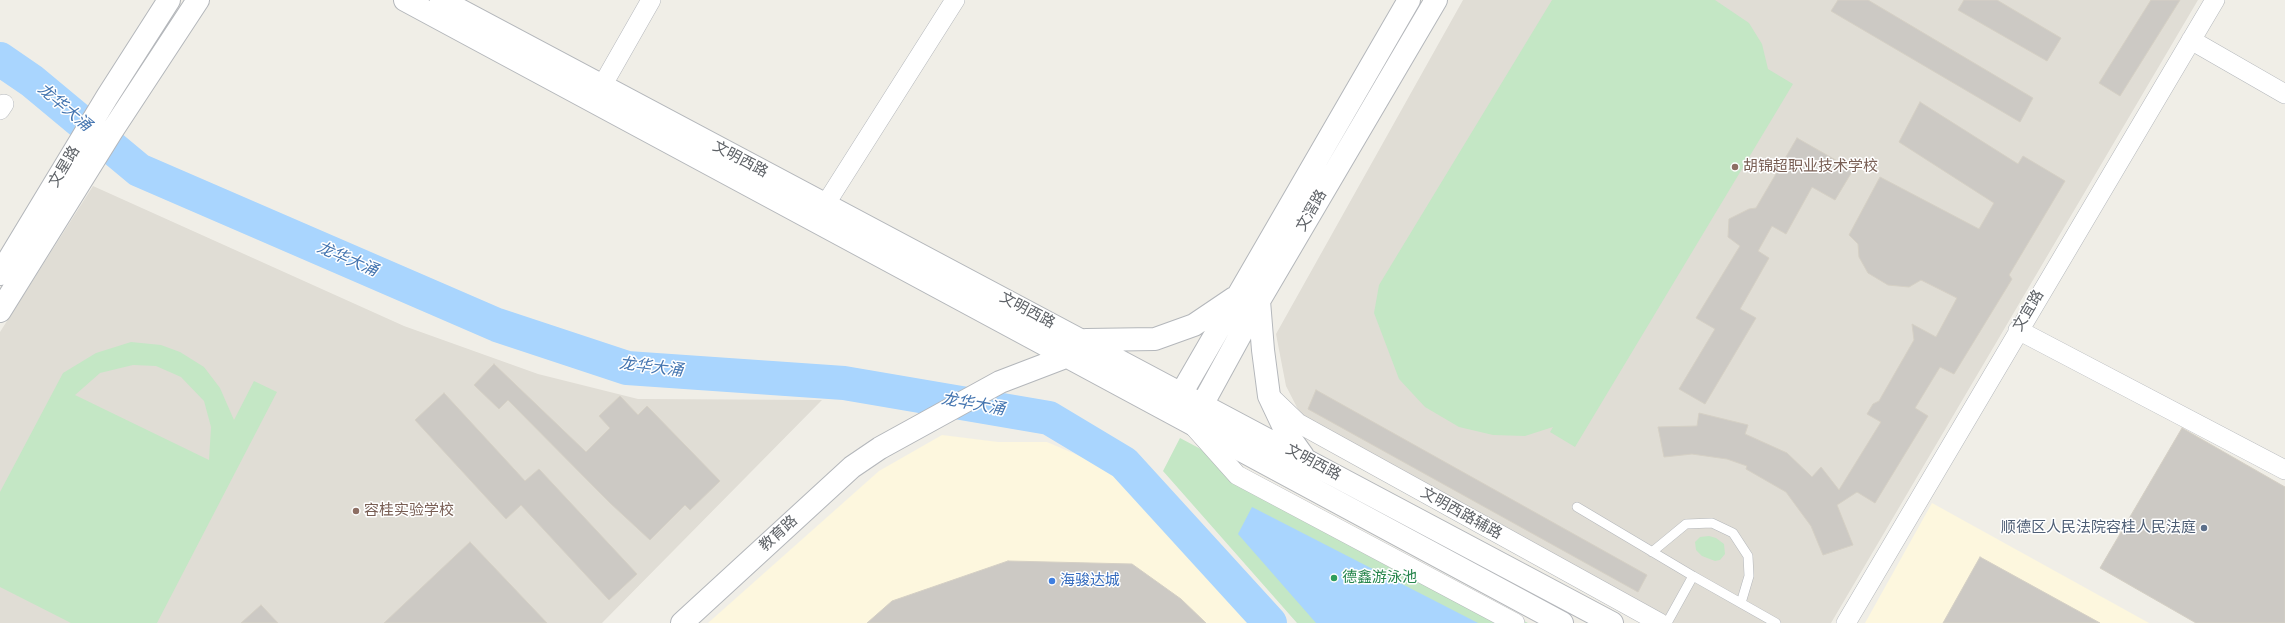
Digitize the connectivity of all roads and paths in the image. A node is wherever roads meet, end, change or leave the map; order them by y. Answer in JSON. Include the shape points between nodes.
{"nodes":[{"id":1,"x":198,"y":0,"type":"edge"},
{"id":2,"x":215,"y":0,"type":"edge"},
{"id":3,"x":406,"y":0,"type":"edge"},
{"id":4,"x":441,"y":0,"type":"edge"},
{"id":5,"x":651,"y":0,"type":"edge"},
{"id":6,"x":955,"y":0,"type":"edge"},
{"id":7,"x":1409,"y":0,"type":"edge"},
{"id":8,"x":1436,"y":0,"type":"edge"},
{"id":9,"x":2215,"y":0,"type":"edge"},
{"id":10,"x":168,"y":1,"type":"edge"},
{"id":11,"x":180,"y":28,"type":"junction"},
{"id":12,"x":2191,"y":40,"type":"junction"},
{"id":13,"x":602,"y":86,"type":"junction"},
{"id":14,"x":2285,"y":94,"type":"edge"},
{"id":15,"x":825,"y":205,"type":"junction"},
{"id":16,"x":0,"y":274,"type":"edge"},
{"id":17,"x":1239,"y":294,"type":"junction"},
{"id":18,"x":1259,"y":301,"type":"junction"},
{"id":19,"x":0,"y":311,"type":"edge"},
{"id":20,"x":2018,"y":330,"type":"junction"},
{"id":21,"x":1075,"y":348,"type":"junction"},
{"id":22,"x":1182,"y":393,"type":"junction"},
{"id":23,"x":1269,"y":396,"type":"junction"},
{"id":24,"x":1204,"y":404,"type":"junction"},
{"id":25,"x":1169,"y":412,"type":"junction"},
{"id":26,"x":1191,"y":424,"type":"junction"},
{"id":27,"x":1304,"y":458,"type":"junction"},
{"id":28,"x":2285,"y":470,"type":"edge"},
{"id":29,"x":1577,"y":507,"type":"dead end"},
{"id":30,"x":1652,"y":552,"type":"junction"},
{"id":31,"x":1693,"y":576,"type":"junction"},
{"id":32,"x":1741,"y":603,"type":"junction"},
{"id":33,"x":682,"y":623,"type":"edge"},
{"id":34,"x":1515,"y":623,"type":"edge"},
{"id":35,"x":1562,"y":623,"type":"edge"},
{"id":36,"x":1612,"y":623,"type":"edge"},
{"id":37,"x":1660,"y":623,"type":"edge"},
{"id":38,"x":1667,"y":623,"type":"edge"},
{"id":39,"x":1776,"y":623,"type":"edge"},
{"id":40,"x":1846,"y":623,"type":"edge"}],
"edges":[{"from":1,"to":11,"type":"street"},
{"from":2,"to":11,"type":"street"},
{"from":3,"to":21,"type":"street","name":"文明西路"},
{"from":4,"to":13,"type":"street","name":"文明西路"},
{"from":5,"to":13,"type":"street"},
{"from":6,"to":15,"type":"street"},
{"from":7,"to":17,"type":"street","name":"文滘路"},
{"from":8,"to":18,"type":"street","name":"文滘路"},
{"from":9,"to":12,"type":"street","name":"文宜路"},
{"from":10,"to":16,"type":"street","name":"文星路"},
{"from":11,"to":19,"type":"street","via":[[98,153]]},
{"from":12,"to":14,"type":"street"},
{"from":12,"to":20,"type":"street","name":"文宜路"},
{"from":13,"to":15,"type":"street","name":"文明西路"},
{"from":15,"to":21,"type":"street","name":"文明西路"},
{"from":17,"to":21,"type":"street","via":[[1194,325],[1155,339]]},
{"from":17,"to":22,"type":"street","name":"文滘路"},
{"from":18,"to":23,"type":"street","via":[[1262,350]]},
{"from":18,"to":24,"type":"street","name":"文滘路"},
{"from":20,"to":28,"type":"street"},
{"from":20,"to":40,"type":"street","name":"文宜路"},
{"from":21,"to":22,"type":"street","name":"文明西路"},
{"from":21,"to":25,"type":"street","name":"文明西路"},
{"from":21,"to":33,"type":"street","name":"教育路","via":[[1000,382],[852,466]]},
{"from":22,"to":24,"type":"street","name":"文明西路"},
{"from":22,"to":25,"type":"street","name":"文滘路"},
{"from":23,"to":27,"type":"street","via":[[1286,432]]},
{"from":23,"to":37,"type":"street","name":"文明西路辅路","via":[[1298,423]]},
{"from":24,"to":26,"type":"street","name":"文滘路"},
{"from":24,"to":27,"type":"street","name":"文明西路"},
{"from":25,"to":26,"type":"street","name":"文明西路"},
{"from":26,"to":34,"type":"street","via":[[1237,474]]},
{"from":26,"to":35,"type":"street","name":"文明西路"},
{"from":27,"to":36,"type":"street","name":"文明西路"},
{"from":29,"to":30,"type":"lane"},
{"from":30,"to":31,"type":"lane"},
{"from":30,"to":32,"type":"lane","via":[[1686,524],[1712,523],[1733,533],[1748,556],[1749,576]]},
{"from":31,"to":32,"type":"lane"},
{"from":31,"to":38,"type":"lane"},
{"from":32,"to":39,"type":"lane"}]}
